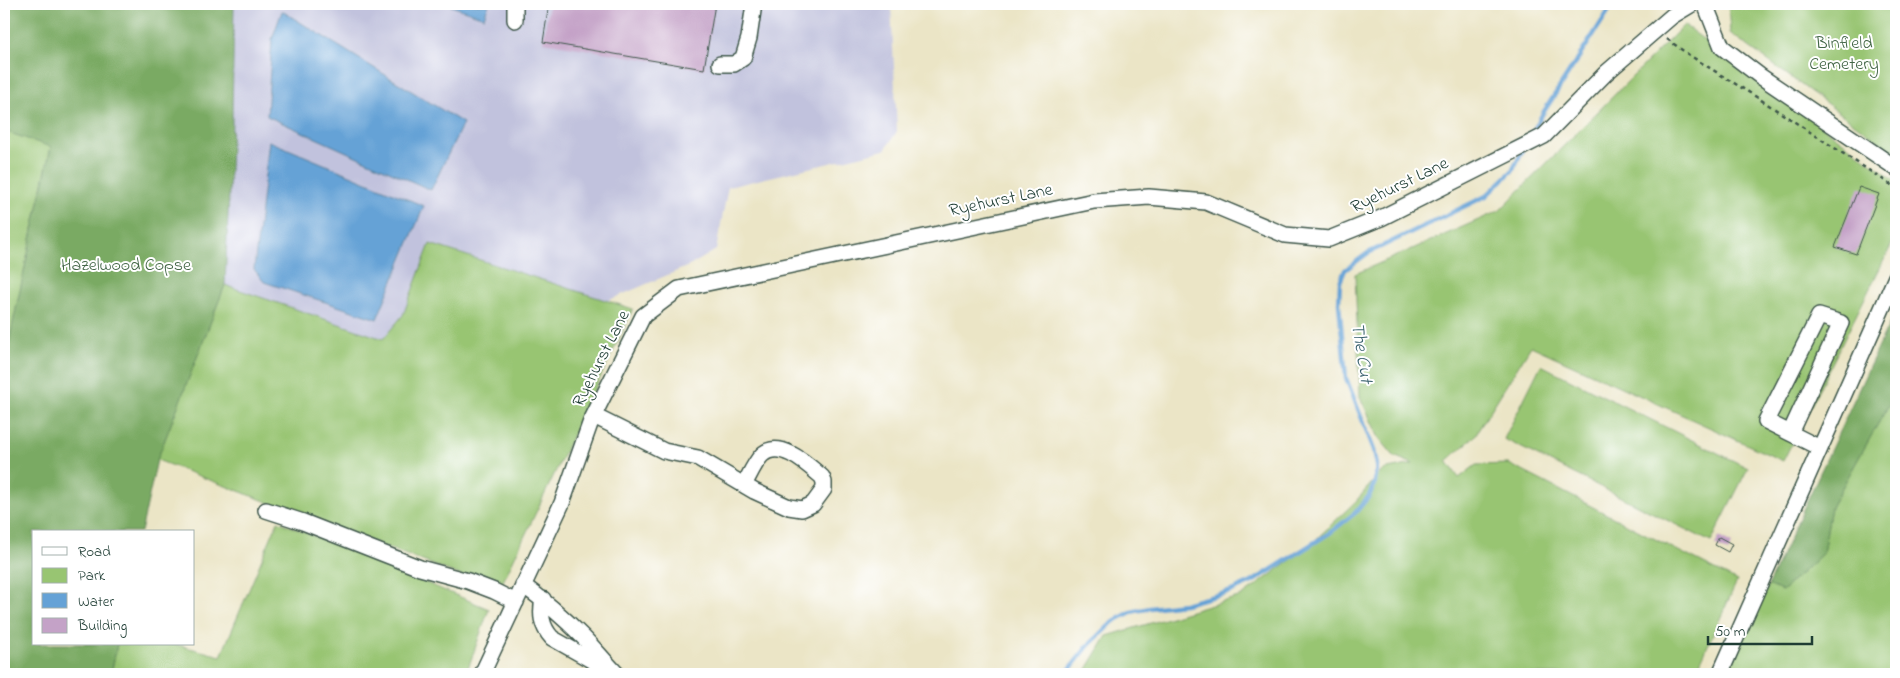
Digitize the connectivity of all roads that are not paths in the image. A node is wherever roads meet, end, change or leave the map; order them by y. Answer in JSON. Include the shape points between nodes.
{"nodes":[{"id":1,"x":515,"y":4,"type":"edge"},
{"id":2,"x":754,"y":4,"type":"edge"},
{"id":3,"x":1692,"y":4,"type":"edge"},
{"id":4,"x":1705,"y":4,"type":"edge"},
{"id":5,"x":515,"y":20,"type":"dead end"},
{"id":6,"x":720,"y":64,"type":"dead end"},
{"id":7,"x":1896,"y":168,"type":"edge"},
{"id":8,"x":1896,"y":277,"type":"edge"},
{"id":9,"x":594,"y":416,"type":"junction"},
{"id":10,"x":1790,"y":433,"type":"junction"},
{"id":11,"x":1820,"y":448,"type":"junction"},
{"id":12,"x":744,"y":485,"type":"junction"},
{"id":13,"x":266,"y":510,"type":"dead end"},
{"id":14,"x":523,"y":585,"type":"junction"},
{"id":15,"x":543,"y":599,"type":"junction"},
{"id":16,"x":516,"y":602,"type":"junction"},
{"id":17,"x":482,"y":674,"type":"edge"},
{"id":18,"x":617,"y":674,"type":"edge"},
{"id":19,"x":1720,"y":674,"type":"edge"}],
"edges":[{"from":1,"to":5,"type":"street"},
{"from":2,"to":6,"type":"street","via":[[743,58],[734,64]]},
{"from":3,"to":9,"type":"street","name":"Ryehurst Lane","via":[[1672,16],[1606,74],[1540,138],[1381,218],[1329,239],[1286,235],[1206,202],[1149,197],[1094,201],[679,289],[643,316]]},
{"from":4,"to":7,"type":"street","via":[[1722,47]]},
{"from":8,"to":11,"type":"street"},
{"from":9,"to":12,"type":"street","via":[[664,452],[698,458]]},
{"from":9,"to":14,"type":"street","name":"Ryehurst Lane","via":[[570,483]]},
{"from":10,"to":10,"type":"street","via":[[1766,421],[1819,316],[1841,323]]},
{"from":10,"to":11,"type":"street"},
{"from":11,"to":19,"type":"street"},
{"from":12,"to":12,"type":"street","via":[[776,502],[802,509],[813,504],[824,489],[822,478],[784,450],[771,450],[762,455]]},
{"from":13,"to":16,"type":"street","via":[[420,568],[468,581]]},
{"from":14,"to":15,"type":"street"},
{"from":14,"to":16,"type":"street","name":"Ryehurst Lane"},
{"from":15,"to":18,"type":"street"},
{"from":15,"to":18,"type":"street","via":[[542,619],[547,633]]},
{"from":16,"to":17,"type":"street","name":"Ryehurst Lane"}]}
